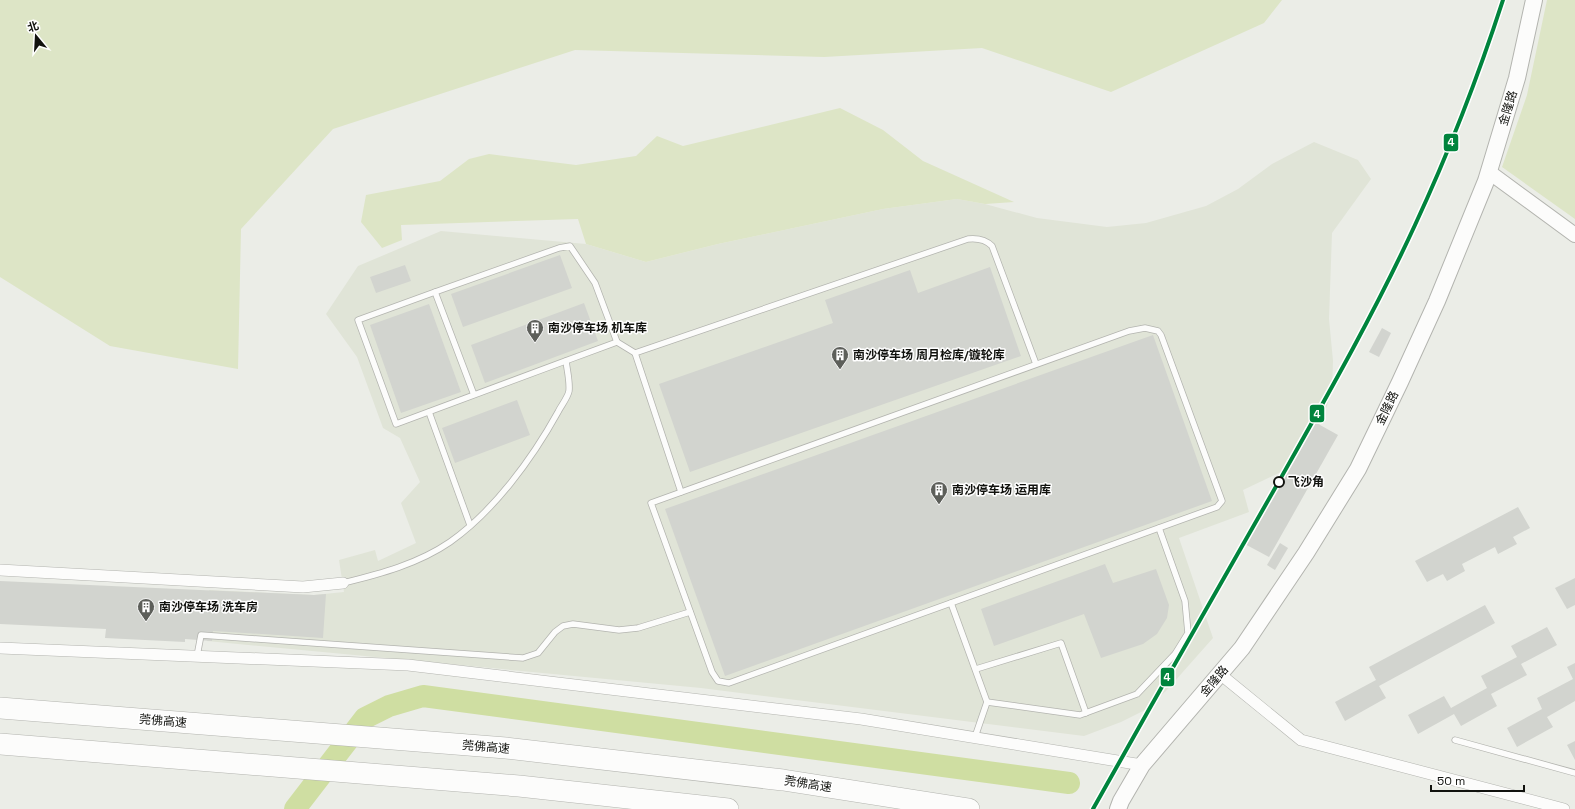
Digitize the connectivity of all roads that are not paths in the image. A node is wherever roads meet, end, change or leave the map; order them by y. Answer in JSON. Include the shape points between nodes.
{"nodes":[{"id":1,"x":1534,"y":0,"type":"edge"},
{"id":2,"x":1489,"y":172,"type":"junction"},
{"id":3,"x":1575,"y":235,"type":"edge"},
{"id":4,"x":436,"y":292,"type":"junction"},
{"id":5,"x":617,"y":342,"type":"junction"},
{"id":6,"x":635,"y":353,"type":"junction"},
{"id":7,"x":566,"y":361,"type":"junction"},
{"id":8,"x":1036,"y":364,"type":"junction"},
{"id":9,"x":474,"y":395,"type":"junction"},
{"id":10,"x":429,"y":412,"type":"junction"},
{"id":11,"x":681,"y":492,"type":"junction"},
{"id":12,"x":470,"y":525,"type":"junction"},
{"id":13,"x":1159,"y":528,"type":"junction"},
{"id":14,"x":0,"y":570,"type":"edge"},
{"id":15,"x":343,"y":583,"type":"joint"},
{"id":16,"x":951,"y":603,"type":"junction"},
{"id":17,"x":690,"y":612,"type":"junction"},
{"id":18,"x":0,"y":648,"type":"edge"},
{"id":19,"x":197,"y":656,"type":"junction"},
{"id":20,"x":976,"y":669,"type":"junction"},
{"id":21,"x":1220,"y":674,"type":"junction"},
{"id":22,"x":986,"y":702,"type":"junction"},
{"id":23,"x":0,"y":708,"type":"edge"},
{"id":24,"x":1086,"y":713,"type":"junction"},
{"id":25,"x":975,"y":737,"type":"junction"},
{"id":26,"x":1455,"y":740,"type":"dead end"},
{"id":27,"x":0,"y":744,"type":"edge"},
{"id":28,"x":1142,"y":765,"type":"junction"},
{"id":29,"x":1575,"y":773,"type":"edge"},
{"id":30,"x":728,"y":809,"type":"edge"},
{"id":31,"x":969,"y":809,"type":"edge"},
{"id":32,"x":1118,"y":809,"type":"edge"},
{"id":33,"x":1564,"y":809,"type":"edge"}],
"edges":[{"from":1,"to":2,"type":"main road","name":"金隆路","via":[[1517,78]]},
{"from":2,"to":3,"type":"street"},
{"from":2,"to":21,"type":"main road","name":"金隆路","via":[[1437,300],[1358,469],[1306,553],[1242,648]]},
{"from":4,"to":5,"type":"lane","via":[[570,246],[595,283]]},
{"from":4,"to":9,"type":"lane"},
{"from":4,"to":10,"type":"lane","via":[[358,320],[396,424]]},
{"from":5,"to":6,"type":"lane"},
{"from":5,"to":7,"type":"lane"},
{"from":6,"to":8,"type":"lane","via":[[968,239],[980,238],[992,246]]},
{"from":6,"to":11,"type":"lane"},
{"from":7,"to":9,"type":"lane"},
{"from":7,"to":12,"type":"lane","via":[[569,392],[543,438],[502,492]]},
{"from":8,"to":11,"type":"lane"},
{"from":8,"to":13,"type":"lane","via":[[1129,331],[1145,328],[1158,331],[1222,501],[1217,507]]},
{"from":9,"to":10,"type":"lane"},
{"from":10,"to":12,"type":"lane"},
{"from":11,"to":17,"type":"lane","via":[[651,504]]},
{"from":12,"to":15,"type":"lane","via":[[450,542],[427,555],[377,575]]},
{"from":13,"to":16,"type":"lane"},
{"from":13,"to":24,"type":"lane","via":[[1185,601],[1188,633],[1175,654],[1137,694]]},
{"from":14,"to":15,"type":"street","via":[[303,587]]},
{"from":16,"to":17,"type":"lane","via":[[729,682],[718,681],[712,672]]},
{"from":16,"to":20,"type":"lane"},
{"from":17,"to":19,"type":"lane","via":[[638,628],[619,630],[573,624],[563,626],[554,632],[538,652],[523,658],[201,635]]},
{"from":18,"to":19,"type":"street"},
{"from":19,"to":25,"type":"street","via":[[408,665],[861,719]]},
{"from":20,"to":22,"type":"lane"},
{"from":20,"to":24,"type":"lane","via":[[1061,643]]},
{"from":21,"to":28,"type":"main road","name":"金隆路"},
{"from":21,"to":33,"type":"street","via":[[1301,740]]},
{"from":22,"to":24,"type":"lane","via":[[1080,715]]},
{"from":22,"to":25,"type":"lane"},
{"from":23,"to":31,"type":"highway","name":"莞佛高速","via":[[506,748],[783,780]]},
{"from":25,"to":28,"type":"street"},
{"from":26,"to":29,"type":"lane"},
{"from":27,"to":30,"type":"highway","via":[[519,786]]},
{"from":28,"to":32,"type":"main road","name":"金隆路"}]}
